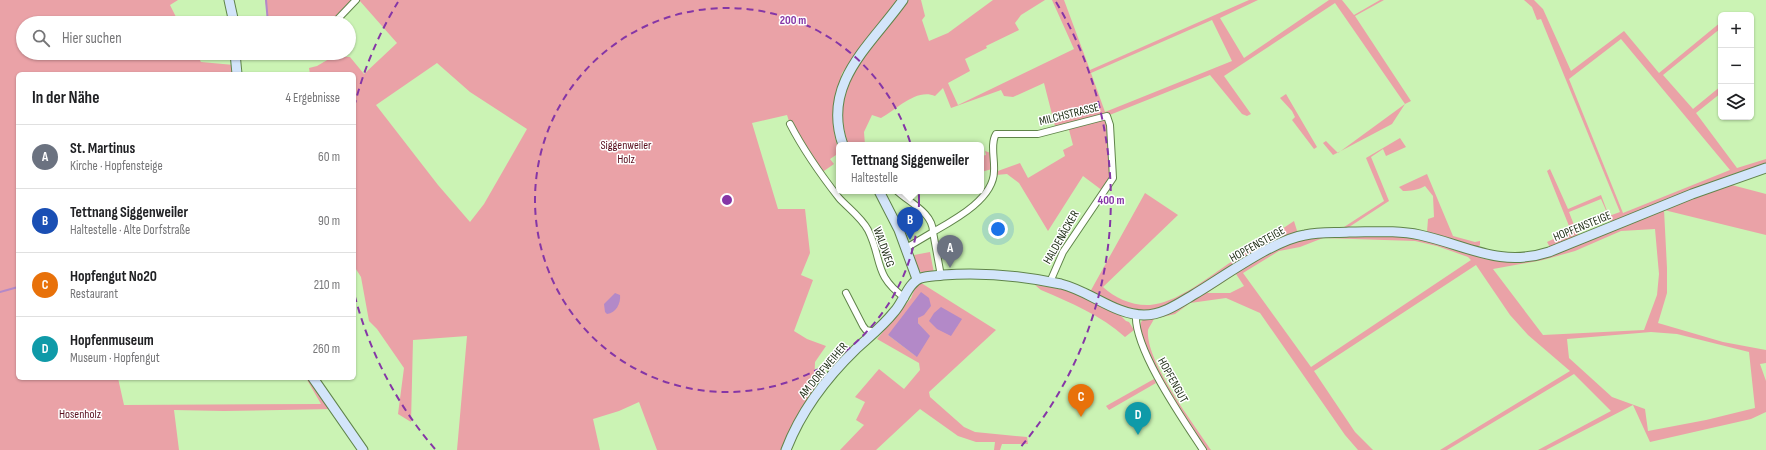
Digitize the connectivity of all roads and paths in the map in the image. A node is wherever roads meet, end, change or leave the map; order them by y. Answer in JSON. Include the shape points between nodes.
{"nodes":[{"id":1,"x":229,"y":0,"type":"edge"},
{"id":2,"x":356,"y":0,"type":"edge"},
{"id":3,"x":903,"y":0,"type":"edge"},
{"id":4,"x":232,"y":16,"type":"edge"},
{"id":5,"x":341,"y":16,"type":"edge"},
{"id":6,"x":236,"y":60,"type":"edge"},
{"id":7,"x":237,"y":72,"type":"edge"},
{"id":8,"x":1107,"y":116,"type":"joint"},
{"id":9,"x":790,"y":124,"type":"dead end"},
{"id":10,"x":842,"y":142,"type":"edge"},
{"id":11,"x":1766,"y":168,"type":"edge"},
{"id":12,"x":984,"y":192,"type":"edge"},
{"id":13,"x":836,"y":194,"type":"edge"},
{"id":14,"x":836,"y":194,"type":"edge"},
{"id":15,"x":881,"y":194,"type":"edge"},
{"id":16,"x":901,"y":194,"type":"edge"},
{"id":17,"x":982,"y":194,"type":"edge"},
{"id":18,"x":933,"y":232,"type":"junction"},
{"id":19,"x":906,"y":248,"type":"junction"},
{"id":20,"x":941,"y":276,"type":"junction"},
{"id":21,"x":918,"y":279,"type":"junction"},
{"id":22,"x":1050,"y":282,"type":"junction"},
{"id":23,"x":846,"y":293,"type":"dead end"},
{"id":24,"x":905,"y":298,"type":"junction"},
{"id":25,"x":1136,"y":314,"type":"junction"},
{"id":26,"x":875,"y":332,"type":"junction"},
{"id":27,"x":314,"y":380,"type":"edge"},
{"id":28,"x":363,"y":450,"type":"edge"},
{"id":29,"x":786,"y":450,"type":"edge"},
{"id":30,"x":1203,"y":450,"type":"edge"}],
"edges":[{"from":1,"to":4,"type":"street"},
{"from":2,"to":5,"type":"street"},
{"from":3,"to":10,"type":"street","via":[[861,53],[844,81],[839,98],[838,116]]},
{"from":6,"to":7,"type":"street"},
{"from":8,"to":12,"type":"street","name":"MILCHSTRASSE","via":[[1043,133],[996,134],[993,151],[994,172],[990,185]]},
{"from":8,"to":22,"type":"street","name":"HALDENÄCKER","via":[[1110,125],[1113,178],[1063,252]]},
{"from":9,"to":13,"type":"street","name":"WALDWEG"},
{"from":11,"to":25,"type":"street","name":"HOPFENSTEIGE","via":[[1549,252],[1524,258],[1486,255],[1434,238],[1408,233],[1368,232],[1290,238],[1170,308],[1148,315]]},
{"from":14,"to":24,"type":"street","name":"WALDWEG","via":[[865,226],[888,284]]},
{"from":15,"to":19,"type":"street"},
{"from":16,"to":18,"type":"street","via":[[928,217]]},
{"from":17,"to":18,"type":"street","name":"MILCHSTRASSE","via":[[967,212]]},
{"from":18,"to":19,"type":"street"},
{"from":18,"to":20,"type":"street"},
{"from":19,"to":21,"type":"street"},
{"from":20,"to":21,"type":"street","name":"HOPFENSTEIGE"},
{"from":20,"to":22,"type":"street","name":"HOPFENSTEIGE","via":[[983,274]]},
{"from":21,"to":24,"type":"street","name":"AM DORFWEIHER","via":[[912,284]]},
{"from":22,"to":25,"type":"street","name":"HOPFENSTEIGE","via":[[1076,288],[1125,312]]},
{"from":23,"to":26,"type":"street","via":[[863,326],[866,330]]},
{"from":24,"to":26,"type":"street","name":"AM DORFWEIHER"},
{"from":25,"to":30,"type":"street","name":"HOPFENGUT","via":[[1138,330],[1151,363],[1179,415]]},
{"from":26,"to":29,"type":"street","name":"AM DORFWEIHER","via":[[821,388],[797,423]]},
{"from":27,"to":28,"type":"street"}]}
